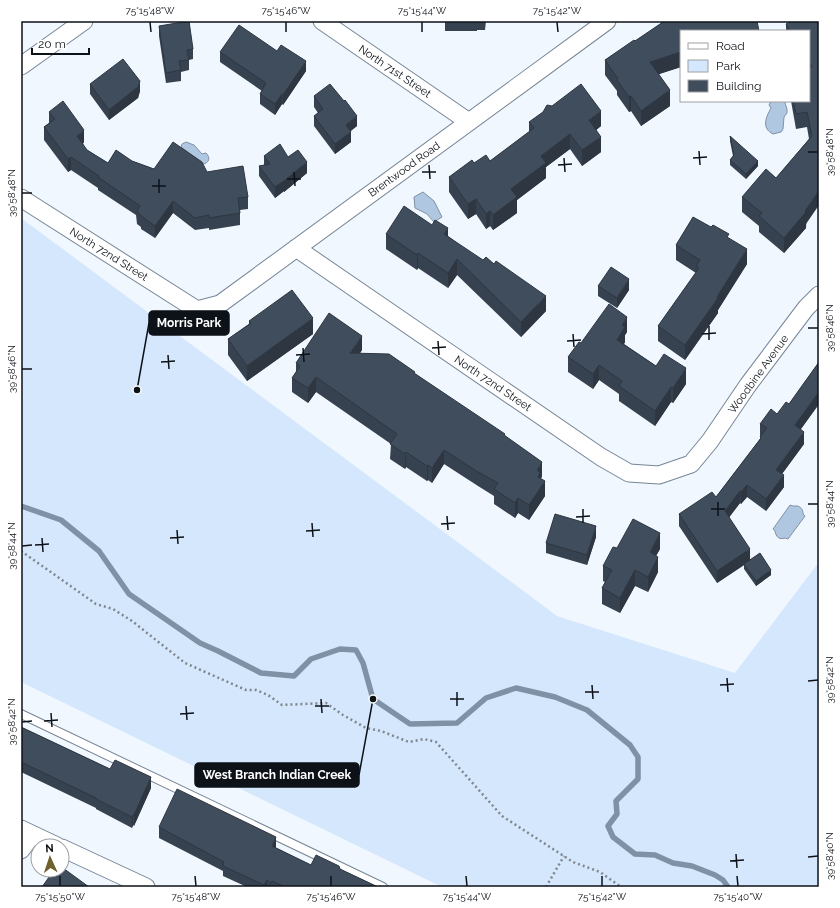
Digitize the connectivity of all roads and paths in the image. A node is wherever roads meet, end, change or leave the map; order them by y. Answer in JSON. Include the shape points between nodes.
{"nodes":[{"id":1,"x":84,"y":21,"type":"edge"},
{"id":2,"x":322,"y":21,"type":"edge"},
{"id":3,"x":607,"y":21,"type":"edge"},
{"id":4,"x":21,"y":66,"type":"edge"},
{"id":5,"x":469,"y":122,"type":"junction"},
{"id":6,"x":21,"y":198,"type":"edge"},
{"id":7,"x":296,"y":248,"type":"junction"},
{"id":8,"x":819,"y":295,"type":"edge"},
{"id":9,"x":197,"y":310,"type":"joint"},
{"id":10,"x":699,"y":455,"type":"joint"},
{"id":11,"x":21,"y":551,"type":"edge"},
{"id":12,"x":21,"y":714,"type":"edge"},
{"id":13,"x":27,"y":832,"type":"edge"},
{"id":14,"x":40,"y":838,"type":"edge"},
{"id":15,"x":21,"y":850,"type":"edge"},
{"id":16,"x":70,"y":852,"type":"edge"},
{"id":17,"x":564,"y":856,"type":"junction"},
{"id":18,"x":126,"y":883,"type":"edge"},
{"id":19,"x":146,"y":887,"type":"edge"},
{"id":20,"x":383,"y":887,"type":"edge"},
{"id":21,"x":546,"y":887,"type":"edge"},
{"id":22,"x":620,"y":887,"type":"edge"}],
"edges":[{"from":1,"to":4,"type":"street"},
{"from":2,"to":5,"type":"street","name":"North 71st Street"},
{"from":3,"to":5,"type":"street","name":"Brentwood Road"},
{"from":5,"to":7,"type":"street","name":"Brentwood Road"},
{"from":6,"to":9,"type":"street","name":"North 72nd Street"},
{"from":7,"to":9,"type":"street","name":"Brentwood Road","via":[[220,304]]},
{"from":7,"to":10,"type":"street","name":"North 72nd Street","via":[[629,474],[658,475],[691,464]]},
{"from":8,"to":10,"type":"street","name":"Woodbine Avenue","via":[[806,308],[752,380]]},
{"from":11,"to":17,"type":"path","via":[[96,604],[113,609],[132,621],[185,663],[246,690],[256,690],[268,695],[282,705],[326,704],[366,728],[408,742],[424,739],[436,742],[502,816]]},
{"from":12,"to":20,"type":"lane"},
{"from":13,"to":14,"type":"street"},
{"from":13,"to":15,"type":"street"},
{"from":16,"to":18,"type":"street"},
{"from":17,"to":21,"type":"path"},
{"from":17,"to":22,"type":"path","via":[[600,872]]},
{"from":18,"to":19,"type":"street"}]}
